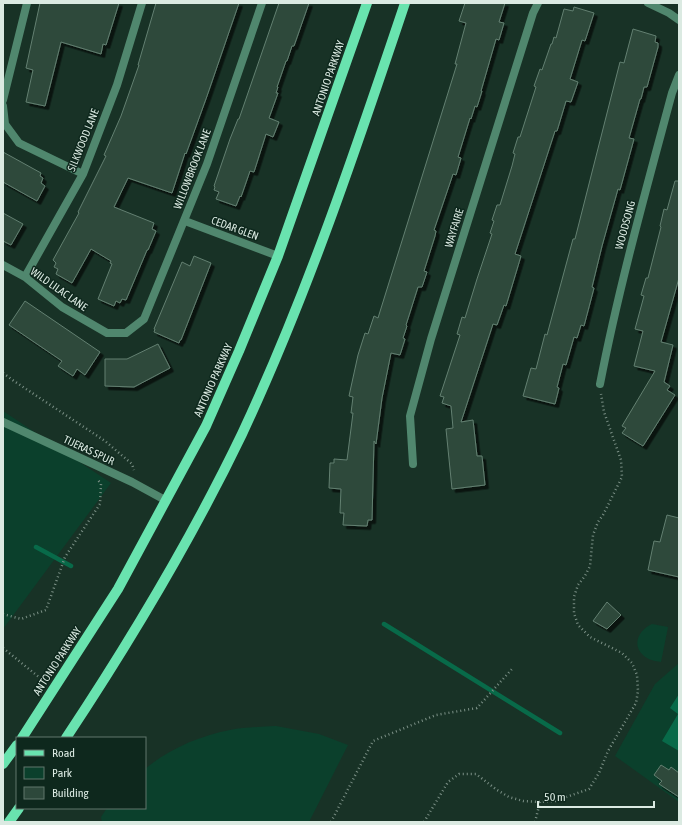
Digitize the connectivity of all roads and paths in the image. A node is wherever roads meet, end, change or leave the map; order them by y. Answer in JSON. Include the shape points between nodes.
{"nodes":[{"id":1,"x":27,"y":3,"type":"edge"},
{"id":2,"x":142,"y":3,"type":"edge"},
{"id":3,"x":262,"y":3,"type":"edge"},
{"id":4,"x":367,"y":3,"type":"edge"},
{"id":5,"x":405,"y":3,"type":"edge"},
{"id":6,"x":538,"y":3,"type":"edge"},
{"id":7,"x":648,"y":3,"type":"edge"},
{"id":8,"x":679,"y":20,"type":"edge"},
{"id":9,"x":679,"y":75,"type":"edge"},
{"id":10,"x":3,"y":100,"type":"edge"},
{"id":11,"x":3,"y":106,"type":"edge"},
{"id":12,"x":83,"y":174,"type":"junction"},
{"id":13,"x":185,"y":221,"type":"junction"},
{"id":14,"x":278,"y":256,"type":"junction"},
{"id":15,"x":3,"y":265,"type":"edge"},
{"id":16,"x":25,"y":278,"type":"junction"},
{"id":17,"x":126,"y":333,"type":"joint"},
{"id":18,"x":3,"y":373,"type":"edge"},
{"id":19,"x":600,"y":384,"type":"joint"},
{"id":20,"x":3,"y":422,"type":"edge"},
{"id":21,"x":87,"y":461,"type":"junction"},
{"id":22,"x":412,"y":464,"type":"dead end"},
{"id":23,"x":137,"y":484,"type":"junction"},
{"id":24,"x":165,"y":500,"type":"junction"},
{"id":25,"x":3,"y":614,"type":"edge"},
{"id":26,"x":3,"y":648,"type":"edge"},
{"id":27,"x":512,"y":669,"type":"dead end"},
{"id":28,"x":54,"y":688,"type":"junction"},
{"id":29,"x":23,"y":737,"type":"edge"},
{"id":30,"x":67,"y":737,"type":"edge"},
{"id":31,"x":16,"y":746,"type":"edge"},
{"id":32,"x":3,"y":764,"type":"edge"},
{"id":33,"x":540,"y":802,"type":"junction"},
{"id":34,"x":18,"y":809,"type":"edge"},
{"id":35,"x":9,"y":822,"type":"edge"},
{"id":36,"x":331,"y":822,"type":"edge"},
{"id":37,"x":424,"y":822,"type":"edge"},
{"id":38,"x":535,"y":822,"type":"edge"}],
"edges":[{"from":1,"to":10,"type":"street"},
{"from":2,"to":12,"type":"street","name":"SILKWOOD LANE","via":[[117,85]]},
{"from":3,"to":13,"type":"street","name":"WILLOWBROOK LANE"},
{"from":4,"to":14,"type":"main road","name":"ANTONIO PARKWAY"},
{"from":5,"to":30,"type":"main road","via":[[305,288],[242,434],[151,605]]},
{"from":6,"to":22,"type":"street","name":"WAYFAIRE","via":[[410,416]]},
{"from":7,"to":8,"type":"street"},
{"from":9,"to":19,"type":"street","name":"WOODSONG","via":[[630,249]]},
{"from":11,"to":12,"type":"street","via":[[5,124],[19,143]]},
{"from":12,"to":16,"type":"street","name":"SILKWOOD LANE"},
{"from":13,"to":14,"type":"street","name":"CEDAR GLEN"},
{"from":13,"to":17,"type":"street","name":"WILLOWBROOK LANE","via":[[144,319]]},
{"from":14,"to":24,"type":"main road","name":"ANTONIO PARKWAY","via":[[206,426]]},
{"from":15,"to":16,"type":"street","name":"WILD LILAC LANE"},
{"from":16,"to":17,"type":"street","name":"WILD LILAC LANE","via":[[62,307],[107,333]]},
{"from":18,"to":23,"type":"path","via":[[104,441],[132,464]]},
{"from":19,"to":33,"type":"path","via":[[604,412],[621,460],[622,476],[598,522],[590,566],[574,597],[574,613],[578,625],[590,637],[622,653],[632,663],[637,675],[638,691],[636,703],[589,789],[555,801]]},
{"from":20,"to":21,"type":"street","name":"TIJERAS SPUR"},
{"from":21,"to":23,"type":"street","name":"TIJERAS SPUR"},
{"from":21,"to":25,"type":"path","via":[[101,484],[100,504],[65,557],[46,610],[20,618]]},
{"from":23,"to":24,"type":"street","name":"TIJERAS SPUR"},
{"from":24,"to":28,"type":"main road","name":"ANTONIO PARKWAY","via":[[118,589]]},
{"from":26,"to":28,"type":"path"},
{"from":27,"to":36,"type":"path","via":[[477,708],[436,715],[373,740]]},
{"from":28,"to":29,"type":"main road","name":"ANTONIO PARKWAY"},
{"from":31,"to":32,"type":"main road"},
{"from":33,"to":37,"type":"path","via":[[509,797],[476,774],[459,774],[448,782]]},
{"from":33,"to":38,"type":"path"},
{"from":34,"to":35,"type":"main road"}]}
